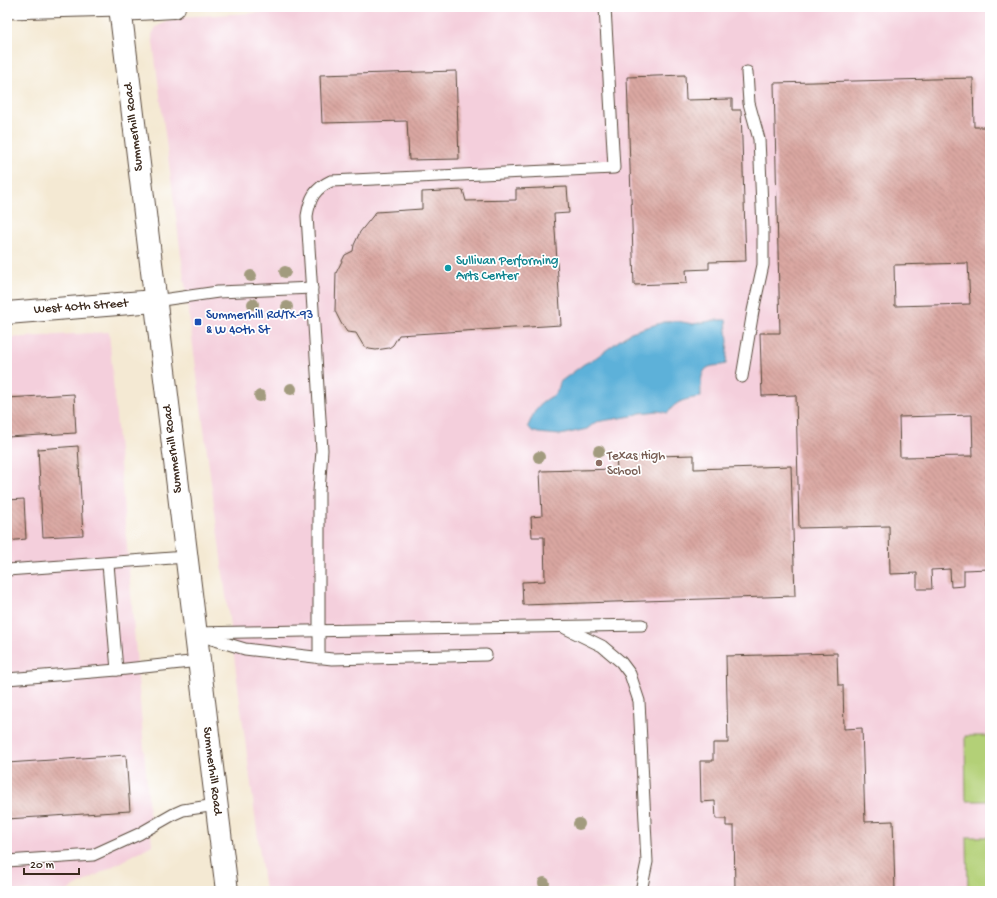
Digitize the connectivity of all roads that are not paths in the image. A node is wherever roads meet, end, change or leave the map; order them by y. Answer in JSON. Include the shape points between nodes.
{"nodes":[{"id":1,"x":174,"y":7,"type":"edge"},
{"id":2,"x":605,"y":7,"type":"edge"},
{"id":3,"x":120,"y":9,"type":"edge"},
{"id":4,"x":7,"y":13,"type":"edge"},
{"id":5,"x":747,"y":72,"type":"dead end"},
{"id":6,"x":312,"y":288,"type":"junction"},
{"id":7,"x":155,"y":301,"type":"junction"},
{"id":8,"x":7,"y":313,"type":"edge"},
{"id":9,"x":742,"y":377,"type":"dead end"},
{"id":10,"x":186,"y":557,"type":"junction"},
{"id":11,"x":108,"y":564,"type":"junction"},
{"id":12,"x":7,"y":570,"type":"edge"},
{"id":13,"x":642,"y":625,"type":"dead end"},
{"id":14,"x":563,"y":627,"type":"junction"},
{"id":15,"x":319,"y":631,"type":"junction"},
{"id":16,"x":195,"y":633,"type":"junction"},
{"id":17,"x":486,"y":655,"type":"dead end"},
{"id":18,"x":320,"y":658,"type":"junction"},
{"id":19,"x":199,"y":661,"type":"junction"},
{"id":20,"x":117,"y":670,"type":"junction"},
{"id":21,"x":7,"y":679,"type":"edge"},
{"id":22,"x":216,"y":805,"type":"junction"},
{"id":23,"x":7,"y":861,"type":"edge"},
{"id":24,"x":227,"y":891,"type":"edge"},
{"id":25,"x":641,"y":891,"type":"edge"}],
"edges":[{"from":1,"to":3,"type":"main road"},
{"from":2,"to":6,"type":"lane","via":[[614,168],[331,181],[315,192],[309,204],[307,216]]},
{"from":3,"to":4,"type":"lane"},
{"from":3,"to":7,"type":"main road","name":"Summerhill Road"},
{"from":5,"to":9,"type":"lane","via":[[749,103],[758,139],[763,265]]},
{"from":6,"to":7,"type":"lane","via":[[218,292]]},
{"from":6,"to":15,"type":"lane","via":[[322,450],[319,492]]},
{"from":7,"to":8,"type":"main road","name":"West 40th Street"},
{"from":7,"to":10,"type":"main road","name":"Summerhill Road"},
{"from":10,"to":11,"type":"lane"},
{"from":10,"to":16,"type":"main road","name":"Summerhill Road"},
{"from":11,"to":12,"type":"lane"},
{"from":11,"to":20,"type":"lane"},
{"from":13,"to":14,"type":"lane"},
{"from":14,"to":15,"type":"lane"},
{"from":14,"to":25,"type":"lane","via":[[602,646],[621,662],[630,674],[639,701],[647,862]]},
{"from":15,"to":16,"type":"lane"},
{"from":15,"to":18,"type":"lane"},
{"from":16,"to":18,"type":"lane","via":[[245,649]]},
{"from":16,"to":19,"type":"main road","name":"Summerhill Road"},
{"from":17,"to":18,"type":"lane","via":[[347,660]]},
{"from":19,"to":20,"type":"lane"},
{"from":19,"to":22,"type":"main road","name":"Summerhill Road"},
{"from":20,"to":21,"type":"lane"},
{"from":22,"to":23,"type":"lane","via":[[178,812],[93,855]]},
{"from":22,"to":24,"type":"main road","name":"Summerhill Road"}]}
